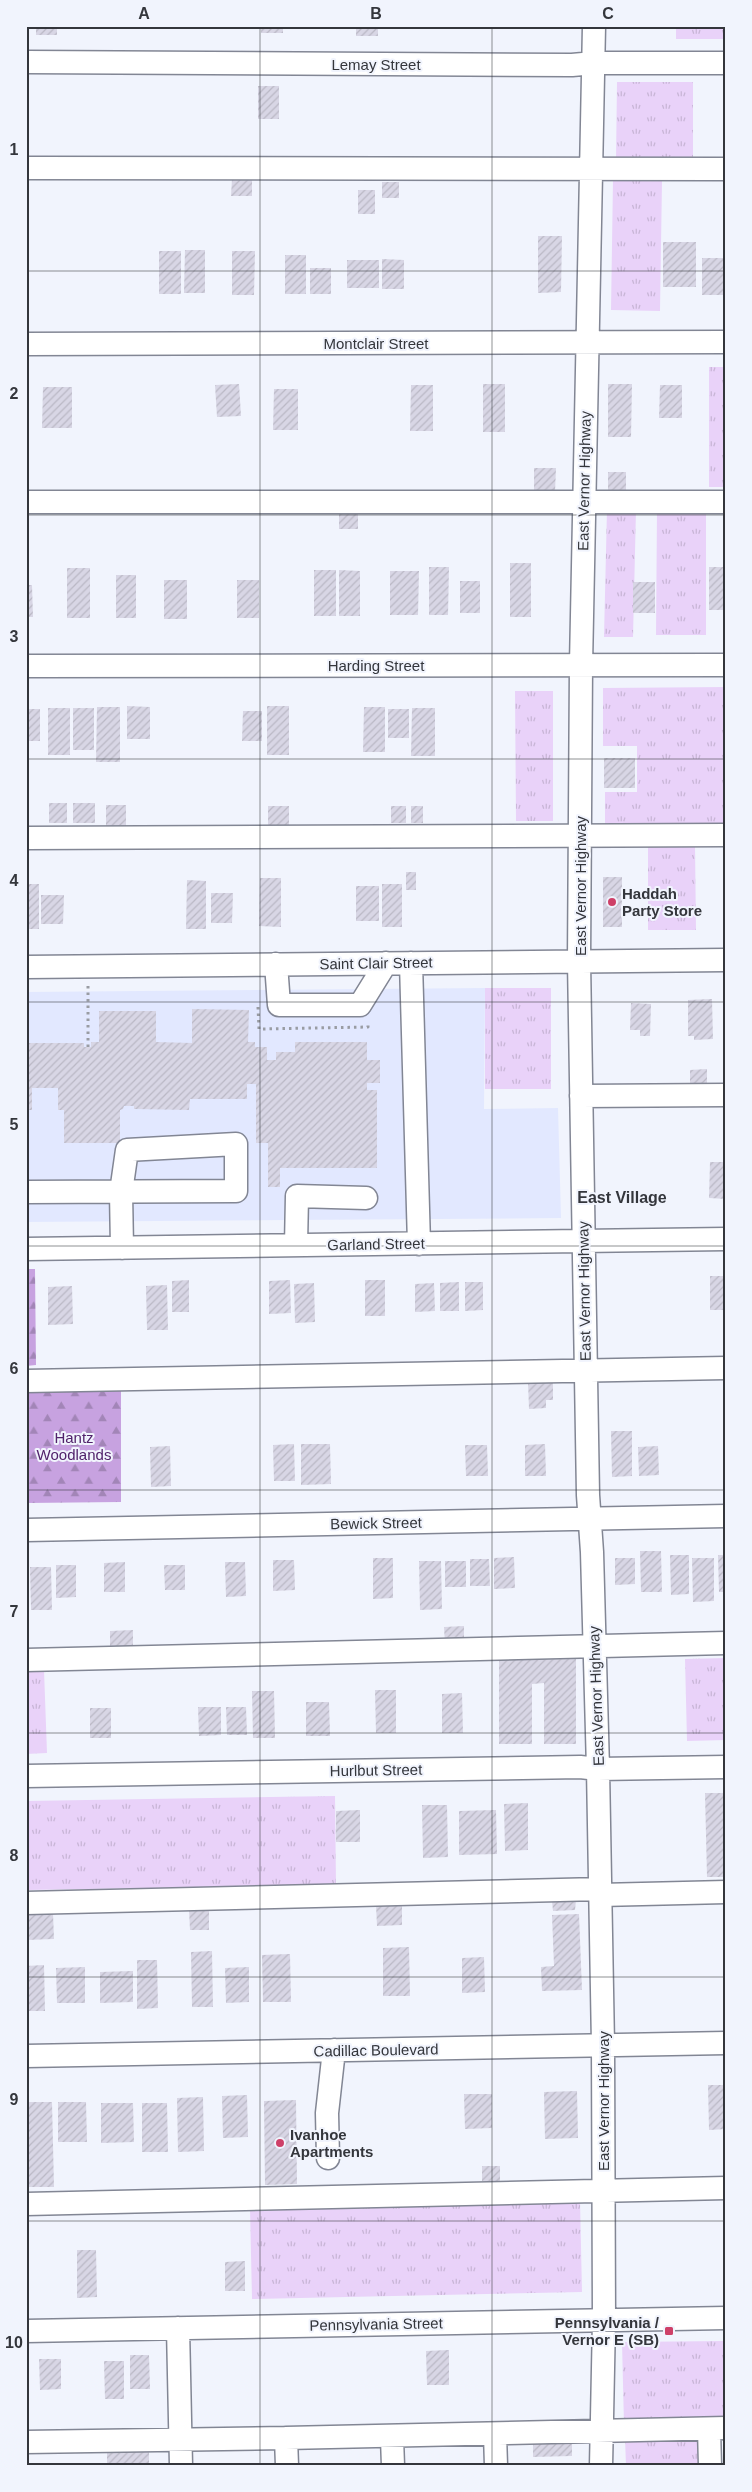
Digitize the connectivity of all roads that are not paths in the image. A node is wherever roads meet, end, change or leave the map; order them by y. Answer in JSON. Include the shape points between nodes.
{"nodes":[{"id":1,"x":594,"y":26,"type":"edge"},
{"id":2,"x":26,"y":62,"type":"edge"},
{"id":3,"x":594,"y":63,"type":"junction"},
{"id":4,"x":726,"y":63,"type":"edge"},
{"id":5,"x":26,"y":168,"type":"edge"},
{"id":6,"x":590,"y":168,"type":"junction"},
{"id":7,"x":726,"y":169,"type":"edge"},
{"id":8,"x":587,"y":342,"type":"junction"},
{"id":9,"x":726,"y":342,"type":"edge"},
{"id":10,"x":26,"y":344,"type":"edge"},
{"id":11,"x":26,"y":502,"type":"edge"},
{"id":12,"x":584,"y":502,"type":"junction"},
{"id":13,"x":726,"y":502,"type":"edge"},
{"id":14,"x":726,"y":664,"type":"edge"},
{"id":15,"x":581,"y":665,"type":"junction"},
{"id":16,"x":26,"y":666,"type":"edge"},
{"id":17,"x":580,"y":836,"type":"junction"},
{"id":18,"x":726,"y":836,"type":"edge"},
{"id":19,"x":26,"y":838,"type":"edge"},
{"id":20,"x":726,"y":960,"type":"edge"},
{"id":21,"x":579,"y":961,"type":"junction"},
{"id":22,"x":386,"y":963,"type":"junction"},
{"id":23,"x":412,"y":963,"type":"junction"},
{"id":24,"x":276,"y":964,"type":"junction"},
{"id":25,"x":26,"y":967,"type":"edge"},
{"id":26,"x":726,"y":1095,"type":"edge"},
{"id":27,"x":581,"y":1096,"type":"junction"},
{"id":28,"x":26,"y":1192,"type":"edge"},
{"id":29,"x":121,"y":1192,"type":"junction"},
{"id":30,"x":366,"y":1198,"type":"dead end"},
{"id":31,"x":726,"y":1240,"type":"edge"},
{"id":32,"x":584,"y":1242,"type":"junction"},
{"id":33,"x":419,"y":1244,"type":"junction"},
{"id":34,"x":296,"y":1246,"type":"junction"},
{"id":35,"x":122,"y":1248,"type":"junction"},
{"id":36,"x":26,"y":1249,"type":"edge"},
{"id":37,"x":726,"y":1368,"type":"edge"},
{"id":38,"x":586,"y":1370,"type":"junction"},
{"id":39,"x":26,"y":1381,"type":"edge"},
{"id":40,"x":726,"y":1516,"type":"edge"},
{"id":41,"x":589,"y":1519,"type":"junction"},
{"id":42,"x":26,"y":1530,"type":"edge"},
{"id":43,"x":726,"y":1643,"type":"edge"},
{"id":44,"x":594,"y":1647,"type":"junction"},
{"id":45,"x":26,"y":1660,"type":"edge"},
{"id":46,"x":726,"y":1767,"type":"edge"},
{"id":47,"x":598,"y":1769,"type":"junction"},
{"id":48,"x":26,"y":1776,"type":"edge"},
{"id":49,"x":600,"y":1892,"type":"junction"},
{"id":50,"x":726,"y":1892,"type":"edge"},
{"id":51,"x":26,"y":1903,"type":"edge"},
{"id":52,"x":726,"y":2043,"type":"edge"},
{"id":53,"x":603,"y":2045,"type":"junction"},
{"id":54,"x":334,"y":2050,"type":"junction"},
{"id":55,"x":26,"y":2056,"type":"edge"},
{"id":56,"x":328,"y":2158,"type":"dead end"},
{"id":57,"x":726,"y":2188,"type":"edge"},
{"id":58,"x":603,"y":2190,"type":"junction"},
{"id":59,"x":26,"y":2204,"type":"edge"},
{"id":60,"x":726,"y":2318,"type":"edge"},
{"id":61,"x":604,"y":2320,"type":"junction"},
{"id":62,"x":178,"y":2328,"type":"junction"},
{"id":63,"x":26,"y":2332,"type":"edge"},
{"id":64,"x":717,"y":2429,"type":"edge"},
{"id":65,"x":601,"y":2430,"type":"junction"},
{"id":66,"x":495,"y":2434,"type":"junction"},
{"id":67,"x":286,"y":2438,"type":"junction"},
{"id":68,"x":392,"y":2438,"type":"junction"},
{"id":69,"x":181,"y":2439,"type":"junction"},
{"id":70,"x":26,"y":2442,"type":"edge"},
{"id":71,"x":182,"y":2466,"type":"edge"},
{"id":72,"x":287,"y":2466,"type":"edge"},
{"id":73,"x":393,"y":2466,"type":"edge"},
{"id":74,"x":496,"y":2466,"type":"edge"},
{"id":75,"x":601,"y":2466,"type":"edge"},
{"id":76,"x":710,"y":2466,"type":"edge"}],
"edges":[{"from":1,"to":3,"type":"street","name":"East Vernor Highway"},
{"from":2,"to":3,"type":"street","name":"Lemay Street"},
{"from":3,"to":4,"type":"street","name":"Lemay Street"},
{"from":3,"to":6,"type":"street","name":"East Vernor Highway"},
{"from":5,"to":6,"type":"street"},
{"from":6,"to":7,"type":"street"},
{"from":6,"to":8,"type":"street","name":"East Vernor Highway"},
{"from":8,"to":9,"type":"street","name":"Montclair Street"},
{"from":8,"to":10,"type":"street","name":"Montclair Street"},
{"from":8,"to":12,"type":"street","name":"East Vernor Highway"},
{"from":11,"to":12,"type":"street"},
{"from":12,"to":13,"type":"street"},
{"from":12,"to":15,"type":"street","name":"East Vernor Highway"},
{"from":14,"to":15,"type":"street","name":"Harding Street"},
{"from":15,"to":16,"type":"street","name":"Harding Street"},
{"from":15,"to":17,"type":"street","name":"East Vernor Highway"},
{"from":17,"to":18,"type":"street"},
{"from":17,"to":19,"type":"street"},
{"from":17,"to":21,"type":"street","name":"East Vernor Highway"},
{"from":20,"to":21,"type":"street","name":"Saint Clair Street"},
{"from":21,"to":23,"type":"street","name":"Saint Clair Street"},
{"from":21,"to":27,"type":"street","name":"East Vernor Highway"},
{"from":22,"to":23,"type":"street","name":"Saint Clair Street"},
{"from":22,"to":24,"type":"street","name":"Saint Clair Street"},
{"from":22,"to":24,"type":"street","via":[[360,1005],[279,1005]]},
{"from":23,"to":33,"type":"street"},
{"from":24,"to":25,"type":"street","name":"Saint Clair Street"},
{"from":26,"to":27,"type":"street"},
{"from":27,"to":32,"type":"street","name":"East Vernor Highway"},
{"from":28,"to":29,"type":"street"},
{"from":29,"to":29,"type":"street","via":[[236,1191],[236,1144],[127,1150]]},
{"from":29,"to":35,"type":"street"},
{"from":30,"to":34,"type":"street","via":[[297,1196]]},
{"from":31,"to":32,"type":"street","name":"Garland Street"},
{"from":32,"to":33,"type":"street","name":"Garland Street"},
{"from":32,"to":38,"type":"street","name":"East Vernor Highway"},
{"from":33,"to":34,"type":"street","name":"Garland Street"},
{"from":34,"to":35,"type":"street","name":"Garland Street"},
{"from":35,"to":36,"type":"street","name":"Garland Street"},
{"from":37,"to":38,"type":"street"},
{"from":38,"to":39,"type":"street"},
{"from":38,"to":41,"type":"street","name":"East Vernor Highway"},
{"from":40,"to":41,"type":"street","name":"Bewick Street"},
{"from":41,"to":42,"type":"street","name":"Bewick Street"},
{"from":41,"to":44,"type":"street","name":"East Vernor Highway"},
{"from":43,"to":44,"type":"street"},
{"from":44,"to":45,"type":"street"},
{"from":44,"to":47,"type":"street","name":"East Vernor Highway"},
{"from":46,"to":47,"type":"street","name":"Hurlbut Street"},
{"from":47,"to":48,"type":"street","name":"Hurlbut Street"},
{"from":47,"to":49,"type":"street","name":"East Vernor Highway"},
{"from":49,"to":50,"type":"street"},
{"from":49,"to":51,"type":"street"},
{"from":49,"to":53,"type":"street","name":"East Vernor Highway"},
{"from":52,"to":53,"type":"street","name":"Cadillac Boulevard"},
{"from":53,"to":54,"type":"street","name":"Cadillac Boulevard"},
{"from":53,"to":58,"type":"street","name":"East Vernor Highway"},
{"from":54,"to":55,"type":"street","name":"Cadillac Boulevard"},
{"from":54,"to":56,"type":"street","via":[[327,2113]]},
{"from":57,"to":58,"type":"street"},
{"from":58,"to":59,"type":"street"},
{"from":58,"to":61,"type":"street","name":"East Vernor Highway"},
{"from":60,"to":61,"type":"street","name":"Pennsylvania Street"},
{"from":61,"to":62,"type":"street","name":"Pennsylvania Street"},
{"from":61,"to":65,"type":"street","name":"East Vernor Highway"},
{"from":62,"to":63,"type":"street","name":"Pennsylvania Street"},
{"from":62,"to":69,"type":"street"},
{"from":64,"to":65,"type":"street"},
{"from":64,"to":76,"type":"street"},
{"from":65,"to":66,"type":"street"},
{"from":65,"to":75,"type":"street","name":"East Vernor Highway"},
{"from":66,"to":68,"type":"street"},
{"from":66,"to":74,"type":"street"},
{"from":67,"to":68,"type":"street"},
{"from":67,"to":69,"type":"street"},
{"from":67,"to":72,"type":"street"},
{"from":68,"to":73,"type":"street"},
{"from":69,"to":70,"type":"street"},
{"from":69,"to":71,"type":"street"}]}
